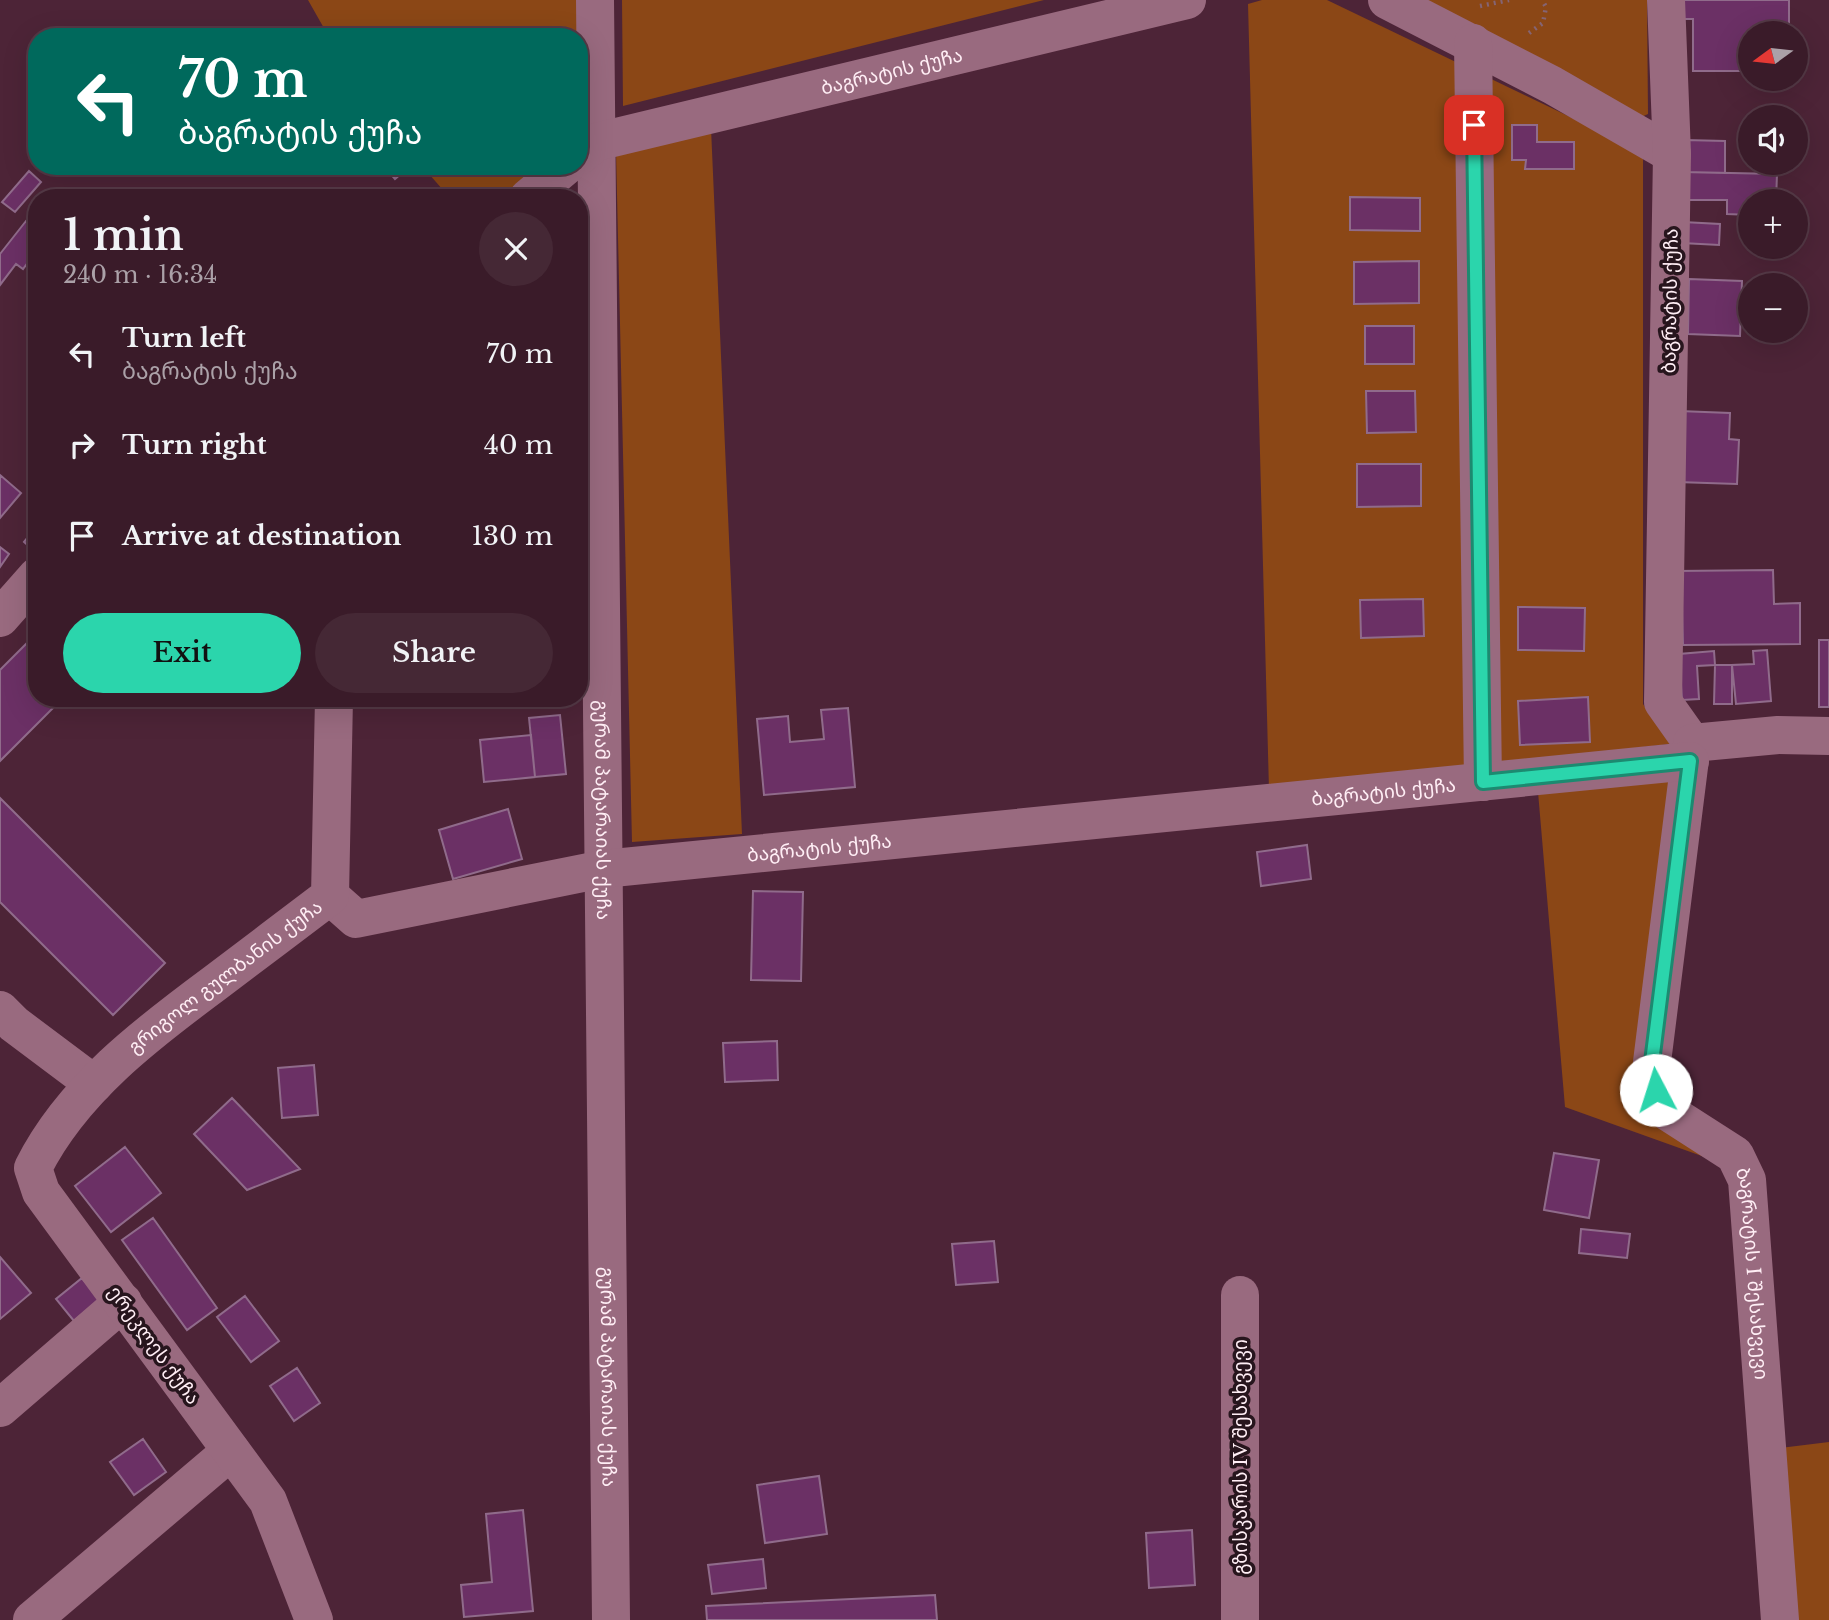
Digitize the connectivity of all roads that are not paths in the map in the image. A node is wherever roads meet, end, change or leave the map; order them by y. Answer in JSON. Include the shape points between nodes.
{"nodes":[{"id":1,"x":594,"y":0,"type":"edge"},
{"id":2,"x":1187,"y":0,"type":"edge"},
{"id":3,"x":1387,"y":0,"type":"edge"},
{"id":4,"x":1666,"y":0,"type":"edge"},
{"id":5,"x":1480,"y":28,"type":"junction"},
{"id":6,"x":588,"y":149,"type":"edge"},
{"id":7,"x":1672,"y":154,"type":"junction"},
{"id":8,"x":555,"y":175,"type":"edge"},
{"id":9,"x":539,"y":189,"type":"edge"},
{"id":10,"x":28,"y":591,"type":"edge"},
{"id":11,"x":15,"y":613,"type":"edge"},
{"id":12,"x":334,"y":707,"type":"edge"},
{"id":13,"x":1829,"y":736,"type":"edge"},
{"id":14,"x":1691,"y":752,"type":"junction"},
{"id":15,"x":1483,"y":782,"type":"junction"},
{"id":16,"x":603,"y":869,"type":"junction"},
{"id":17,"x":330,"y":896,"type":"junction"},
{"id":18,"x":0,"y":1010,"type":"edge"},
{"id":19,"x":94,"y":1084,"type":"junction"},
{"id":20,"x":1240,"y":1294,"type":"dead end"},
{"id":21,"x":123,"y":1302,"type":"junction"},
{"id":22,"x":0,"y":1408,"type":"edge"},
{"id":23,"x":231,"y":1451,"type":"junction"},
{"id":24,"x":32,"y":1620,"type":"edge"},
{"id":25,"x":314,"y":1620,"type":"edge"},
{"id":26,"x":611,"y":1620,"type":"edge"},
{"id":27,"x":1240,"y":1620,"type":"edge"},
{"id":28,"x":1780,"y":1620,"type":"edge"}],
"edges":[{"from":1,"to":6,"type":"street","name":"გურამ პატარაიას ქუჩა"},
{"from":2,"to":6,"type":"street","name":"ბაგრატის ქუჩა"},
{"from":3,"to":5,"type":"street"},
{"from":4,"to":7,"type":"street","name":"ბაგრატის ქუჩა"},
{"from":5,"to":7,"type":"street","via":[[1552,85]]},
{"from":5,"to":15,"type":"street"},
{"from":6,"to":16,"type":"street","name":"გურამ პატარაიას ქუჩა"},
{"from":7,"to":14,"type":"street","name":"ბაგრატის ქუჩა","via":[[1663,702]]},
{"from":8,"to":9,"type":"street"},
{"from":10,"to":11,"type":"street"},
{"from":12,"to":17,"type":"street","name":"გრიგოლ გულბანის ქუჩა"},
{"from":13,"to":14,"type":"street","via":[[1778,735]]},
{"from":14,"to":15,"type":"street","name":"ბაგრატის ქუჩა"},
{"from":14,"to":28,"type":"street","name":"ბაგრატის I შესახვევი","via":[[1652,1062],[1656,1090],[1668,1112],[1735,1155],[1747,1180]]},
{"from":15,"to":16,"type":"street","name":"ბაგრატის ქუჩა"},
{"from":16,"to":17,"type":"street","name":"ბაგრატის ქუჩა","via":[[356,919]]},
{"from":16,"to":26,"type":"street","name":"გურამ პატარაიას ქუჩა"},
{"from":17,"to":19,"type":"street","name":"გრიგოლ გულბანის ქუჩა","via":[[151,1030]]},
{"from":18,"to":19,"type":"street"},
{"from":19,"to":21,"type":"street","name":"ერეკლეს ქუჩა","via":[[45,1145],[33,1168],[41,1192]]},
{"from":20,"to":27,"type":"street","name":"გზისკარის IV შესახვევი"},
{"from":21,"to":22,"type":"street"},
{"from":21,"to":23,"type":"street","name":"ერეკლეს ქუჩა"},
{"from":23,"to":24,"type":"street"},
{"from":23,"to":25,"type":"street","name":"ერეკლეს ქუჩა","via":[[268,1501]]}]}
